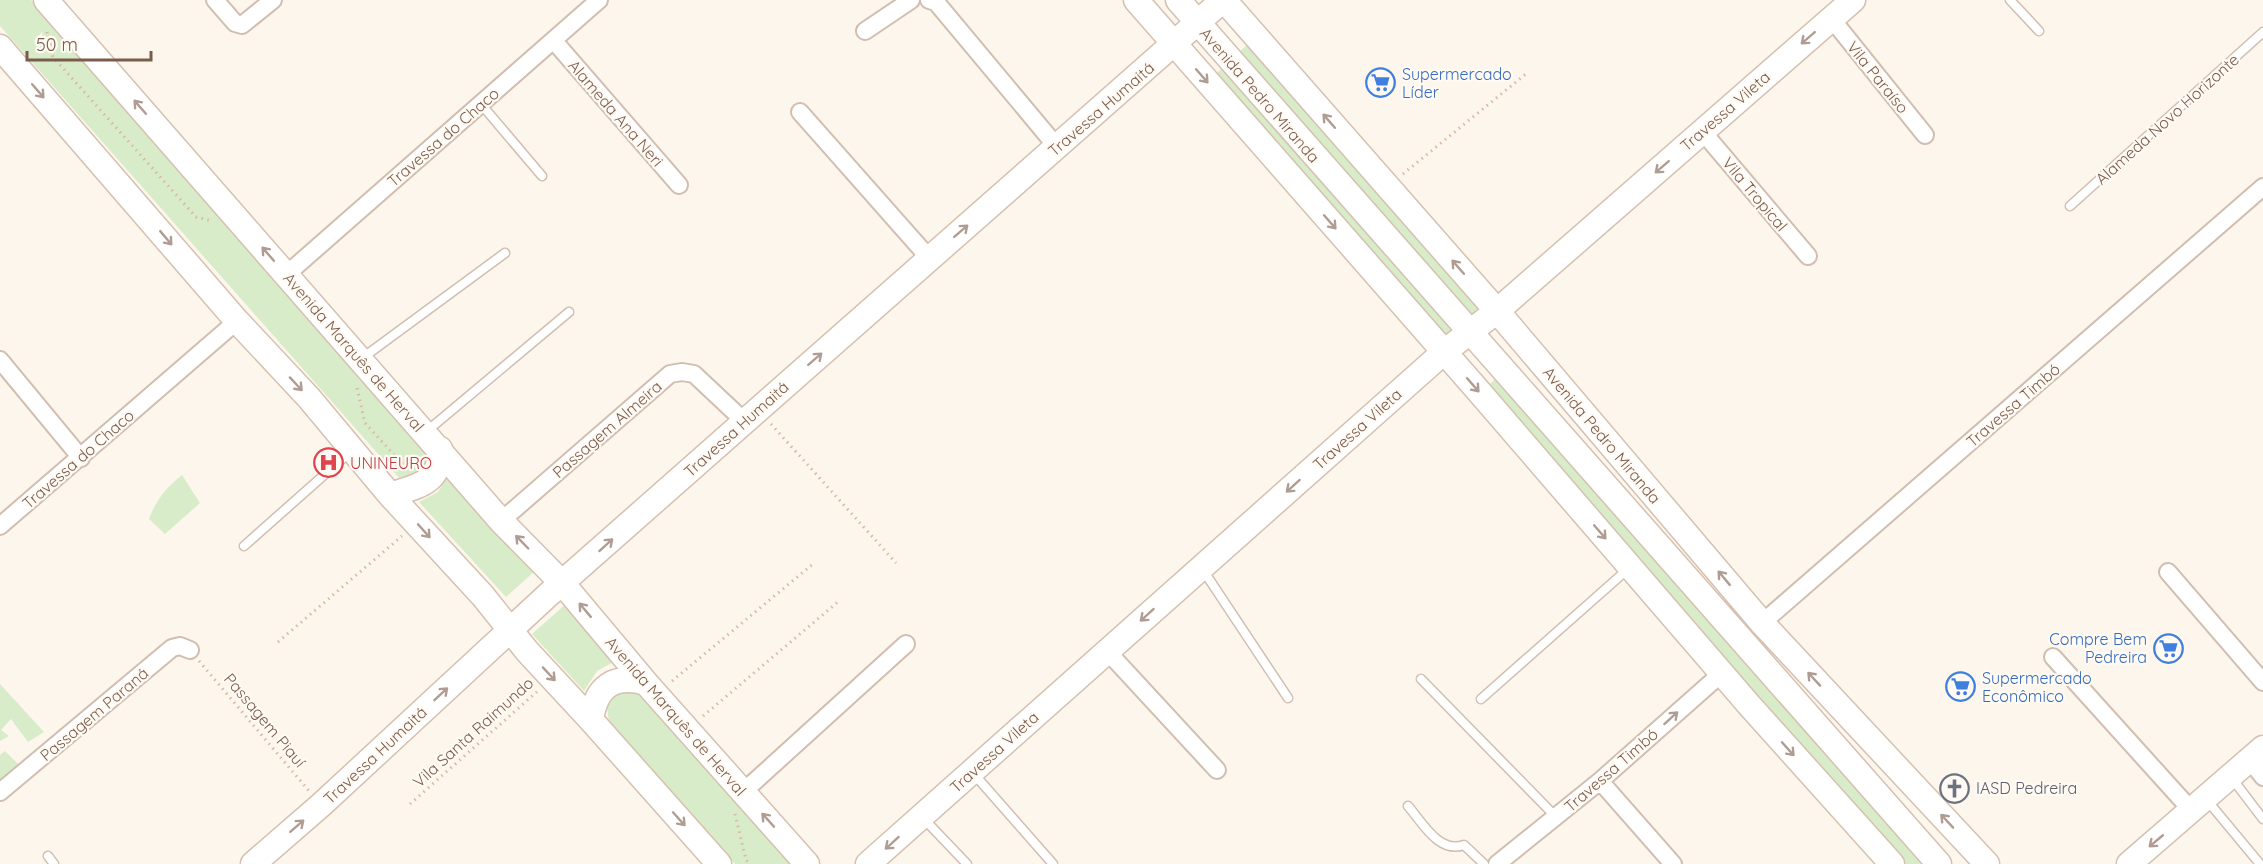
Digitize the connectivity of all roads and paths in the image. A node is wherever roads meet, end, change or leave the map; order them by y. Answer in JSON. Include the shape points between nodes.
{"nodes":[{"id":1,"x":46,"y":0,"type":"edge"},
{"id":2,"x":215,"y":0,"type":"edge"},
{"id":3,"x":273,"y":0,"type":"edge"},
{"id":4,"x":599,"y":0,"type":"edge"},
{"id":5,"x":911,"y":0,"type":"edge"},
{"id":6,"x":929,"y":0,"type":"edge"},
{"id":7,"x":1136,"y":0,"type":"edge"},
{"id":8,"x":1178,"y":0,"type":"edge"},
{"id":9,"x":1223,"y":0,"type":"edge"},
{"id":10,"x":1852,"y":0,"type":"edge"},
{"id":11,"x":2010,"y":0,"type":"edge"},
{"id":12,"x":1831,"y":18,"type":"junction"},
{"id":13,"x":1197,"y":22,"type":"junction"},
{"id":14,"x":865,"y":31,"type":"dead end"},
{"id":15,"x":2039,"y":31,"type":"dead end"},
{"id":16,"x":2263,"y":32,"type":"edge"},
{"id":17,"x":554,"y":41,"type":"junction"},
{"id":18,"x":1174,"y":45,"type":"junction"},
{"id":19,"x":0,"y":47,"type":"edge"},
{"id":20,"x":1527,"y":73,"type":"dead end"},
{"id":21,"x":481,"y":104,"type":"junction"},
{"id":22,"x":800,"y":112,"type":"dead end"},
{"id":23,"x":1702,"y":131,"type":"junction"},
{"id":24,"x":1925,"y":135,"type":"dead end"},
{"id":25,"x":1057,"y":147,"type":"junction"},
{"id":26,"x":542,"y":176,"type":"dead end"},
{"id":27,"x":679,"y":185,"type":"dead end"},
{"id":28,"x":1386,"y":186,"type":"junction"},
{"id":29,"x":2263,"y":187,"type":"edge"},
{"id":30,"x":2070,"y":206,"type":"dead end"},
{"id":31,"x":505,"y":254,"type":"dead end"},
{"id":32,"x":1808,"y":256,"type":"dead end"},
{"id":33,"x":930,"y":259,"type":"junction"},
{"id":34,"x":287,"y":274,"type":"junction"},
{"id":35,"x":1497,"y":311,"type":"junction"},
{"id":36,"x":569,"y":312,"type":"dead end"},
{"id":37,"x":237,"y":321,"type":"junction"},
{"id":38,"x":1469,"y":333,"type":"junction"},
{"id":39,"x":1444,"y":352,"type":"junction"},
{"id":40,"x":360,"y":359,"type":"junction"},
{"id":41,"x":0,"y":360,"type":"edge"},
{"id":42,"x":756,"y":420,"type":"junction"},
{"id":43,"x":432,"y":441,"type":"junction"},
{"id":44,"x":353,"y":450,"type":"junction"},
{"id":45,"x":81,"y":458,"type":"junction"},
{"id":46,"x":390,"y":495,"type":"junction"},
{"id":47,"x":501,"y":520,"type":"junction"},
{"id":48,"x":417,"y":523,"type":"junction"},
{"id":49,"x":0,"y":526,"type":"edge"},
{"id":50,"x":243,"y":546,"type":"dead end"},
{"id":51,"x":896,"y":563,"type":"dead end"},
{"id":52,"x":813,"y":564,"type":"dead end"},
{"id":53,"x":1630,"y":567,"type":"junction"},
{"id":54,"x":1201,"y":568,"type":"junction"},
{"id":55,"x":2168,"y":572,"type":"dead end"},
{"id":56,"x":562,"y":584,"type":"junction"},
{"id":57,"x":839,"y":601,"type":"dead end"},
{"id":58,"x":1762,"y":623,"type":"junction"},
{"id":59,"x":510,"y":631,"type":"junction"},
{"id":60,"x":278,"y":642,"type":"dead end"},
{"id":61,"x":906,"y":644,"type":"dead end"},
{"id":62,"x":190,"y":650,"type":"joint"},
{"id":63,"x":1107,"y":651,"type":"junction"},
{"id":64,"x":2053,"y":657,"type":"dead end"},
{"id":65,"x":1722,"y":673,"type":"junction"},
{"id":66,"x":552,"y":678,"type":"junction"},
{"id":67,"x":1421,"y":679,"type":"dead end"},
{"id":68,"x":2263,"y":682,"type":"edge"},
{"id":69,"x":651,"y":689,"type":"junction"},
{"id":70,"x":1288,"y":698,"type":"dead end"},
{"id":71,"x":1481,"y":699,"type":"dead end"},
{"id":72,"x":591,"y":720,"type":"junction"},
{"id":73,"x":687,"y":730,"type":"junction"},
{"id":74,"x":2259,"y":761,"type":"edge"},
{"id":75,"x":1217,"y":770,"type":"dead end"},
{"id":76,"x":972,"y":771,"type":"junction"},
{"id":77,"x":2231,"y":776,"type":"junction"},
{"id":78,"x":1600,"y":781,"type":"junction"},
{"id":79,"x":0,"y":792,"type":"edge"},
{"id":80,"x":743,"y":792,"type":"junction"},
{"id":81,"x":410,"y":804,"type":"dead end"},
{"id":82,"x":321,"y":805,"type":"junction"},
{"id":83,"x":2199,"y":805,"type":"junction"},
{"id":84,"x":1408,"y":806,"type":"dead end"},
{"id":85,"x":921,"y":816,"type":"junction"},
{"id":86,"x":1556,"y":817,"type":"junction"},
{"id":87,"x":2263,"y":819,"type":"edge"},
{"id":88,"x":48,"y":856,"type":"dead end"},
{"id":89,"x":54,"y":864,"type":"edge"},
{"id":90,"x":253,"y":864,"type":"edge"},
{"id":91,"x":719,"y":864,"type":"edge"},
{"id":92,"x":807,"y":864,"type":"edge"},
{"id":93,"x":868,"y":864,"type":"edge"},
{"id":94,"x":967,"y":864,"type":"edge"},
{"id":95,"x":1053,"y":864,"type":"edge"},
{"id":96,"x":1484,"y":864,"type":"edge"},
{"id":97,"x":1497,"y":864,"type":"edge"},
{"id":98,"x":1672,"y":864,"type":"edge"},
{"id":99,"x":1892,"y":864,"type":"edge"},
{"id":100,"x":1939,"y":864,"type":"edge"},
{"id":101,"x":1987,"y":864,"type":"edge"},
{"id":102,"x":2129,"y":864,"type":"edge"},
{"id":103,"x":2260,"y":864,"type":"edge"}],
"edges":[{"from":34,"to":1,"type":"main road","name":"Avenida Marquês de Herval","one_way":true},
{"from":2,"to":3,"type":"street","via":[[235,23],[242,25]]},
{"from":4,"to":17,"type":"street","name":"Travessa do Chaco"},
{"from":5,"to":14,"type":"street"},
{"from":6,"to":25,"type":"street","via":[[936,2]]},
{"from":7,"to":18,"type":"main road","name":"Avenida Pedro Miranda"},
{"from":8,"to":13,"type":"main road","name":"Avenida Pedro Miranda"},
{"from":9,"to":13,"type":"main road","name":"Travessa Humaitá"},
{"from":28,"to":9,"type":"main road","name":"Avenida Pedro Miranda","one_way":true},
{"from":10,"to":12,"type":"main road","name":"Travessa Vileta"},
{"from":11,"to":15,"type":"lane"},
{"from":12,"to":23,"type":"main road","name":"Travessa Vileta","one_way":true},
{"from":12,"to":24,"type":"street","name":"Vila Paraíso"},
{"from":13,"to":18,"type":"main road","name":"Travessa Humaitá"},
{"from":13,"to":38,"type":"main road","name":"Avenida Pedro Miranda"},
{"from":16,"to":30,"type":"lane","name":"Alameda Novo Horizonte"},
{"from":17,"to":21,"type":"street","name":"Travessa do Chaco"},
{"from":17,"to":27,"type":"street","name":"Alameda Ana Neri"},
{"from":18,"to":25,"type":"main road","name":"Travessa Humaitá"},
{"from":18,"to":39,"type":"main road","name":"Avenida Pedro Miranda","one_way":true},
{"from":19,"to":37,"type":"main road","one_way":true},
{"from":20,"to":28,"type":"path"},
{"from":21,"to":26,"type":"lane"},
{"from":21,"to":34,"type":"street","name":"Travessa do Chaco"},
{"from":22,"to":33,"type":"street"},
{"from":23,"to":32,"type":"street","name":"Vila Tropical"},
{"from":23,"to":35,"type":"main road","name":"Travessa Vileta","one_way":true},
{"from":33,"to":25,"type":"main road","name":"Travessa Humaitá","one_way":true},
{"from":35,"to":28,"type":"main road","name":"Avenida Pedro Miranda","one_way":true},
{"from":29,"to":58,"type":"street","name":"Travessa Timbó"},
{"from":31,"to":40,"type":"lane"},
{"from":42,"to":33,"type":"main road","name":"Travessa Humaitá","one_way":true},
{"from":34,"to":40,"type":"main road","name":"Avenida Marquês de Herval"},
{"from":35,"to":38,"type":"main road","name":"Travessa Vileta"},
{"from":58,"to":35,"type":"main road","name":"Avenida Pedro Miranda","one_way":true},
{"from":36,"to":43,"type":"lane"},
{"from":37,"to":44,"type":"main road","one_way":true},
{"from":37,"to":45,"type":"street","name":"Travessa do Chaco"},
{"from":38,"to":39,"type":"main road","name":"Travessa Vileta"},
{"from":38,"to":100,"type":"main road","name":"Avenida Pedro Miranda"},
{"from":39,"to":53,"type":"main road","name":"Avenida Pedro Miranda","one_way":true},
{"from":39,"to":54,"type":"main road","name":"Travessa Vileta","one_way":true},
{"from":40,"to":43,"type":"main road","name":"Avenida Marquês de Herval"},
{"from":41,"to":45,"type":"street"},
{"from":42,"to":47,"type":"street","name":"Passagem Almeira","via":[[694,374],[670,375]]},
{"from":42,"to":51,"type":"path"},
{"from":56,"to":42,"type":"main road","name":"Travessa Humaitá","one_way":true},
{"from":43,"to":46,"type":"main road","via":[[438,467],[428,481]]},
{"from":43,"to":47,"type":"main road","name":"Avenida Marquês de Herval"},
{"from":44,"to":46,"type":"main road"},
{"from":44,"to":50,"type":"lane"},
{"from":45,"to":49,"type":"street","name":"Travessa do Chaco"},
{"from":46,"to":48,"type":"main road"},
{"from":56,"to":47,"type":"main road","name":"Avenida Marquês de Herval","one_way":true},
{"from":48,"to":59,"type":"main road","one_way":true},
{"from":48,"to":60,"type":"path"},
{"from":52,"to":69,"type":"path"},
{"from":53,"to":65,"type":"main road","name":"Avenida Pedro Miranda"},
{"from":53,"to":71,"type":"lane"},
{"from":54,"to":63,"type":"main road","name":"Travessa Vileta","one_way":true},
{"from":54,"to":70,"type":"lane"},
{"from":55,"to":68,"type":"street"},
{"from":56,"to":59,"type":"main road","name":"Travessa Humaitá"},
{"from":69,"to":56,"type":"main road","name":"Avenida Marquês de Herval","one_way":true},
{"from":57,"to":73,"type":"path"},
{"from":101,"to":58,"type":"main road","name":"Avenida Pedro Miranda","one_way":true},
{"from":59,"to":66,"type":"main road","one_way":true},
{"from":82,"to":59,"type":"main road","name":"Travessa Humaitá","one_way":true},
{"from":61,"to":80,"type":"street"},
{"from":62,"to":79,"type":"street","name":"Passagem Paraná","via":[[172,648]]},
{"from":62,"to":82,"type":"path","name":"Passagem Piauí"},
{"from":63,"to":75,"type":"street"},
{"from":63,"to":76,"type":"main road","name":"Travessa Vileta"},
{"from":64,"to":83,"type":"street"},
{"from":78,"to":65,"type":"street","name":"Travessa Timbó","one_way":true},
{"from":65,"to":99,"type":"main road","name":"Avenida Pedro Miranda","one_way":true},
{"from":66,"to":72,"type":"main road"},
{"from":66,"to":81,"type":"path","name":"Vila Santa Raimundo"},
{"from":67,"to":86,"type":"lane"},
{"from":69,"to":72,"type":"main road","via":[[629,679],[618,680],[599,696]]},
{"from":69,"to":73,"type":"main road","name":"Avenida Marquês de Herval"},
{"from":72,"to":91,"type":"main road","one_way":true},
{"from":73,"to":80,"type":"main road","name":"Avenida Marquês de Herval"},
{"from":74,"to":77,"type":"main road"},
{"from":76,"to":85,"type":"main road","name":"Travessa Vileta"},
{"from":76,"to":95,"type":"lane"},
{"from":77,"to":83,"type":"main road"},
{"from":77,"to":87,"type":"lane"},
{"from":78,"to":86,"type":"street","name":"Travessa Timbó"},
{"from":78,"to":98,"type":"street"},
{"from":92,"to":80,"type":"main road","name":"Avenida Marquês de Herval","one_way":true},
{"from":90,"to":82,"type":"main road","name":"Travessa Humaitá","one_way":true},
{"from":83,"to":102,"type":"main road","one_way":true},
{"from":83,"to":103,"type":"lane"},
{"from":84,"to":96,"type":"lane","via":[[1443,845],[1464,845]]},
{"from":85,"to":93,"type":"main road","name":"Travessa Vileta","one_way":true},
{"from":85,"to":94,"type":"lane"},
{"from":86,"to":97,"type":"street","name":"Travessa Timbó"},
{"from":88,"to":89,"type":"lane"}]}
